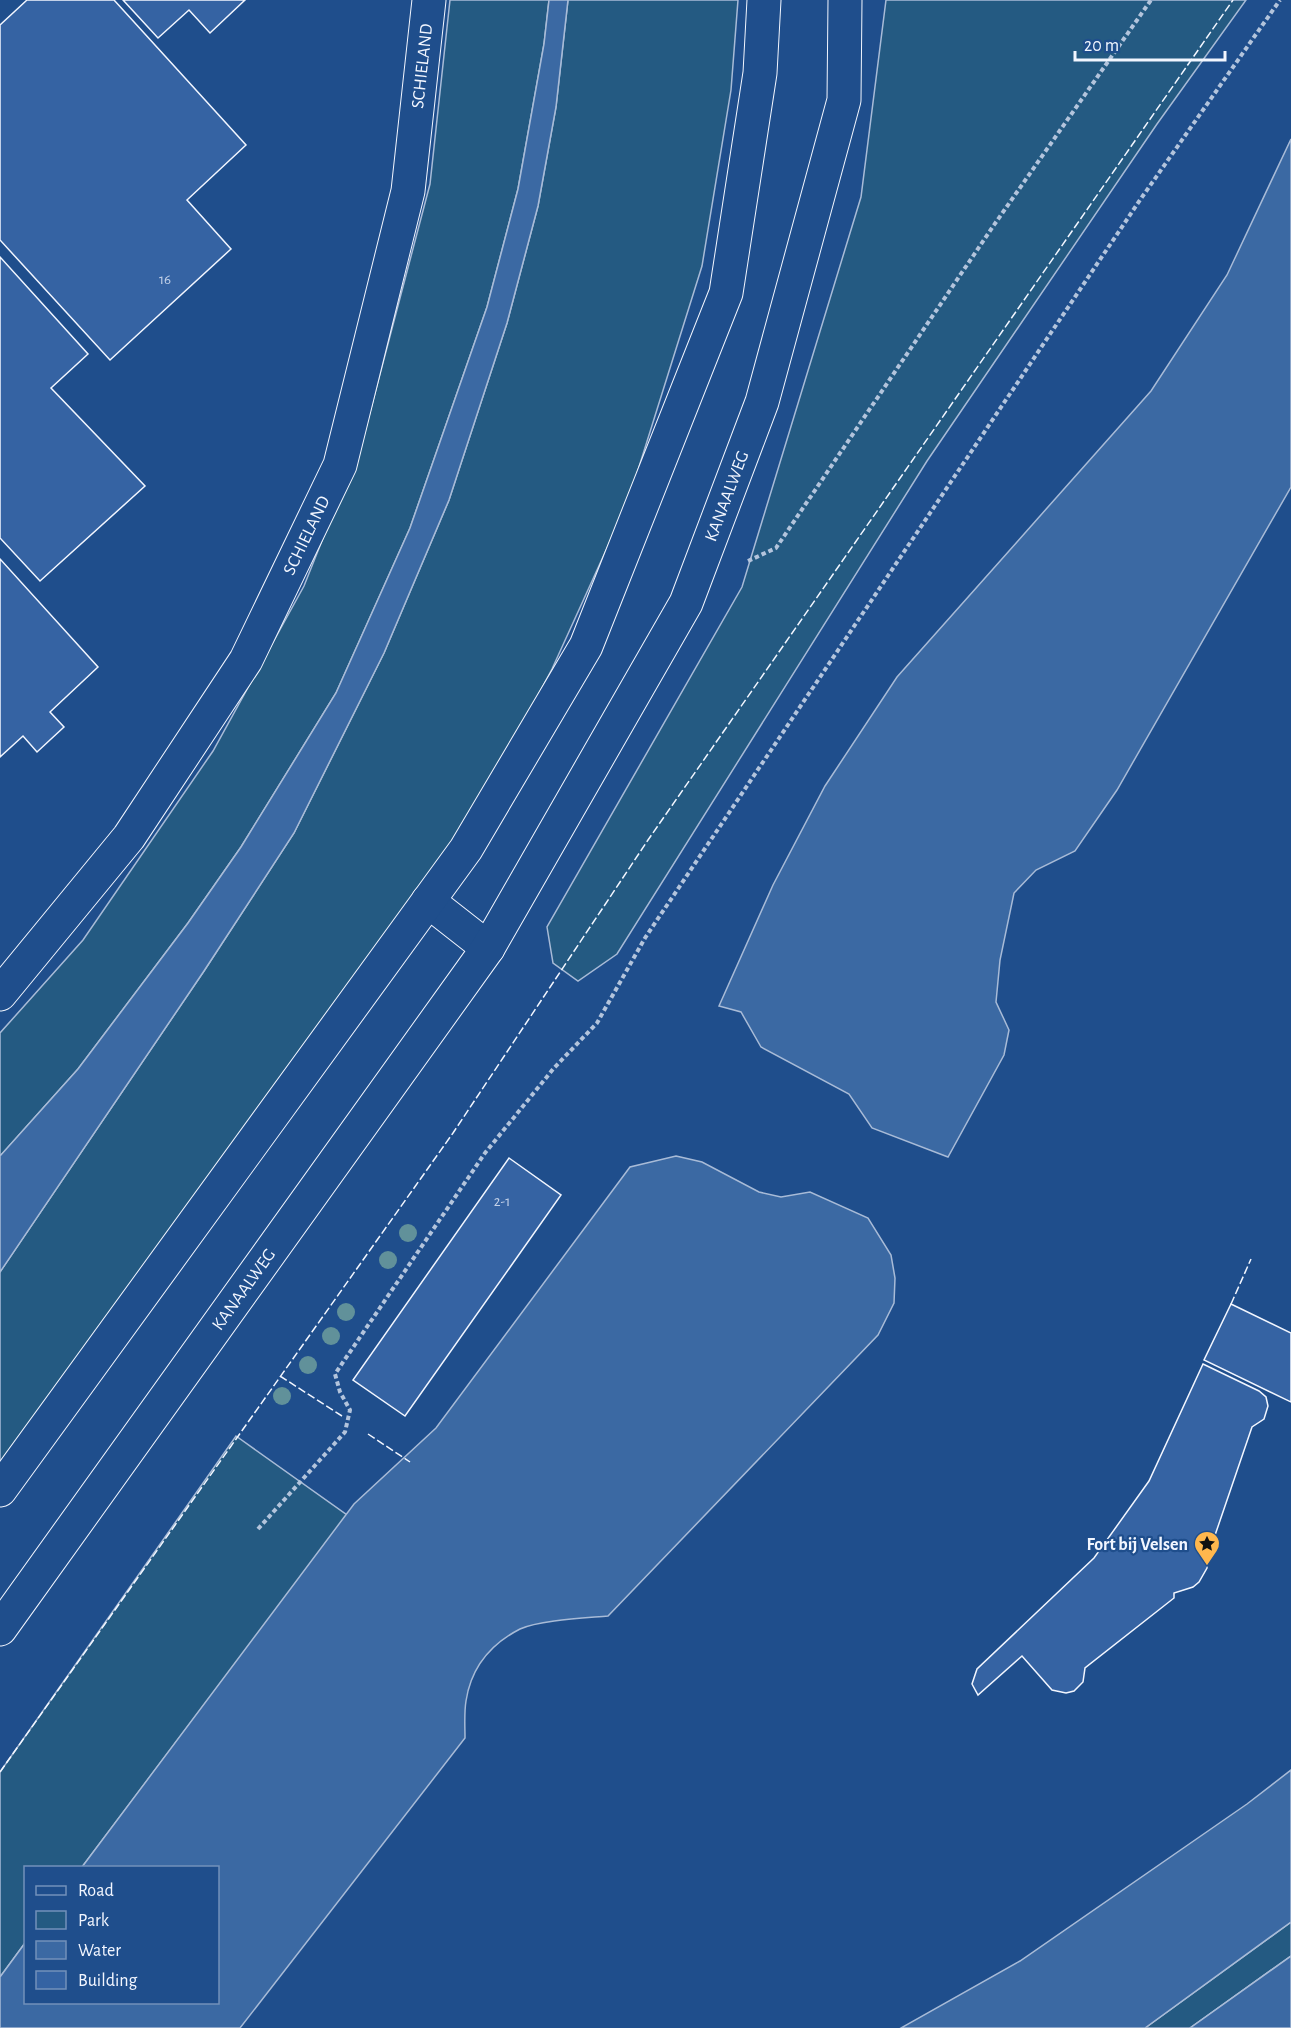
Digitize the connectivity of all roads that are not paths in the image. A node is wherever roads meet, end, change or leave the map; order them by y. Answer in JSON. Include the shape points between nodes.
{"nodes":[{"id":1,"x":429,"y":0,"type":"edge"},
{"id":2,"x":764,"y":0,"type":"edge"},
{"id":3,"x":845,"y":0,"type":"edge"},
{"id":4,"x":428,"y":901,"type":"junction"},
{"id":5,"x":488,"y":948,"type":"junction"},
{"id":6,"x":0,"y":994,"type":"edge"},
{"id":7,"x":0,"y":1490,"type":"edge"},
{"id":8,"x":0,"y":1629,"type":"edge"}],
"edges":[{"from":1,"to":6,"type":"street","name":"SCHIELAND","via":[[408,190],[340,465],[246,660],[129,837]]},
{"from":2,"to":4,"type":"street","via":[[760,73],[726,293],[586,646],[466,849]]},
{"from":3,"to":5,"type":"street","name":"KANAALWEG","via":[[844,100],[762,402],[693,586]]},
{"from":4,"to":5,"type":"street"},
{"from":4,"to":7,"type":"street"},
{"from":5,"to":8,"type":"street","name":"KANAALWEG"}]}
